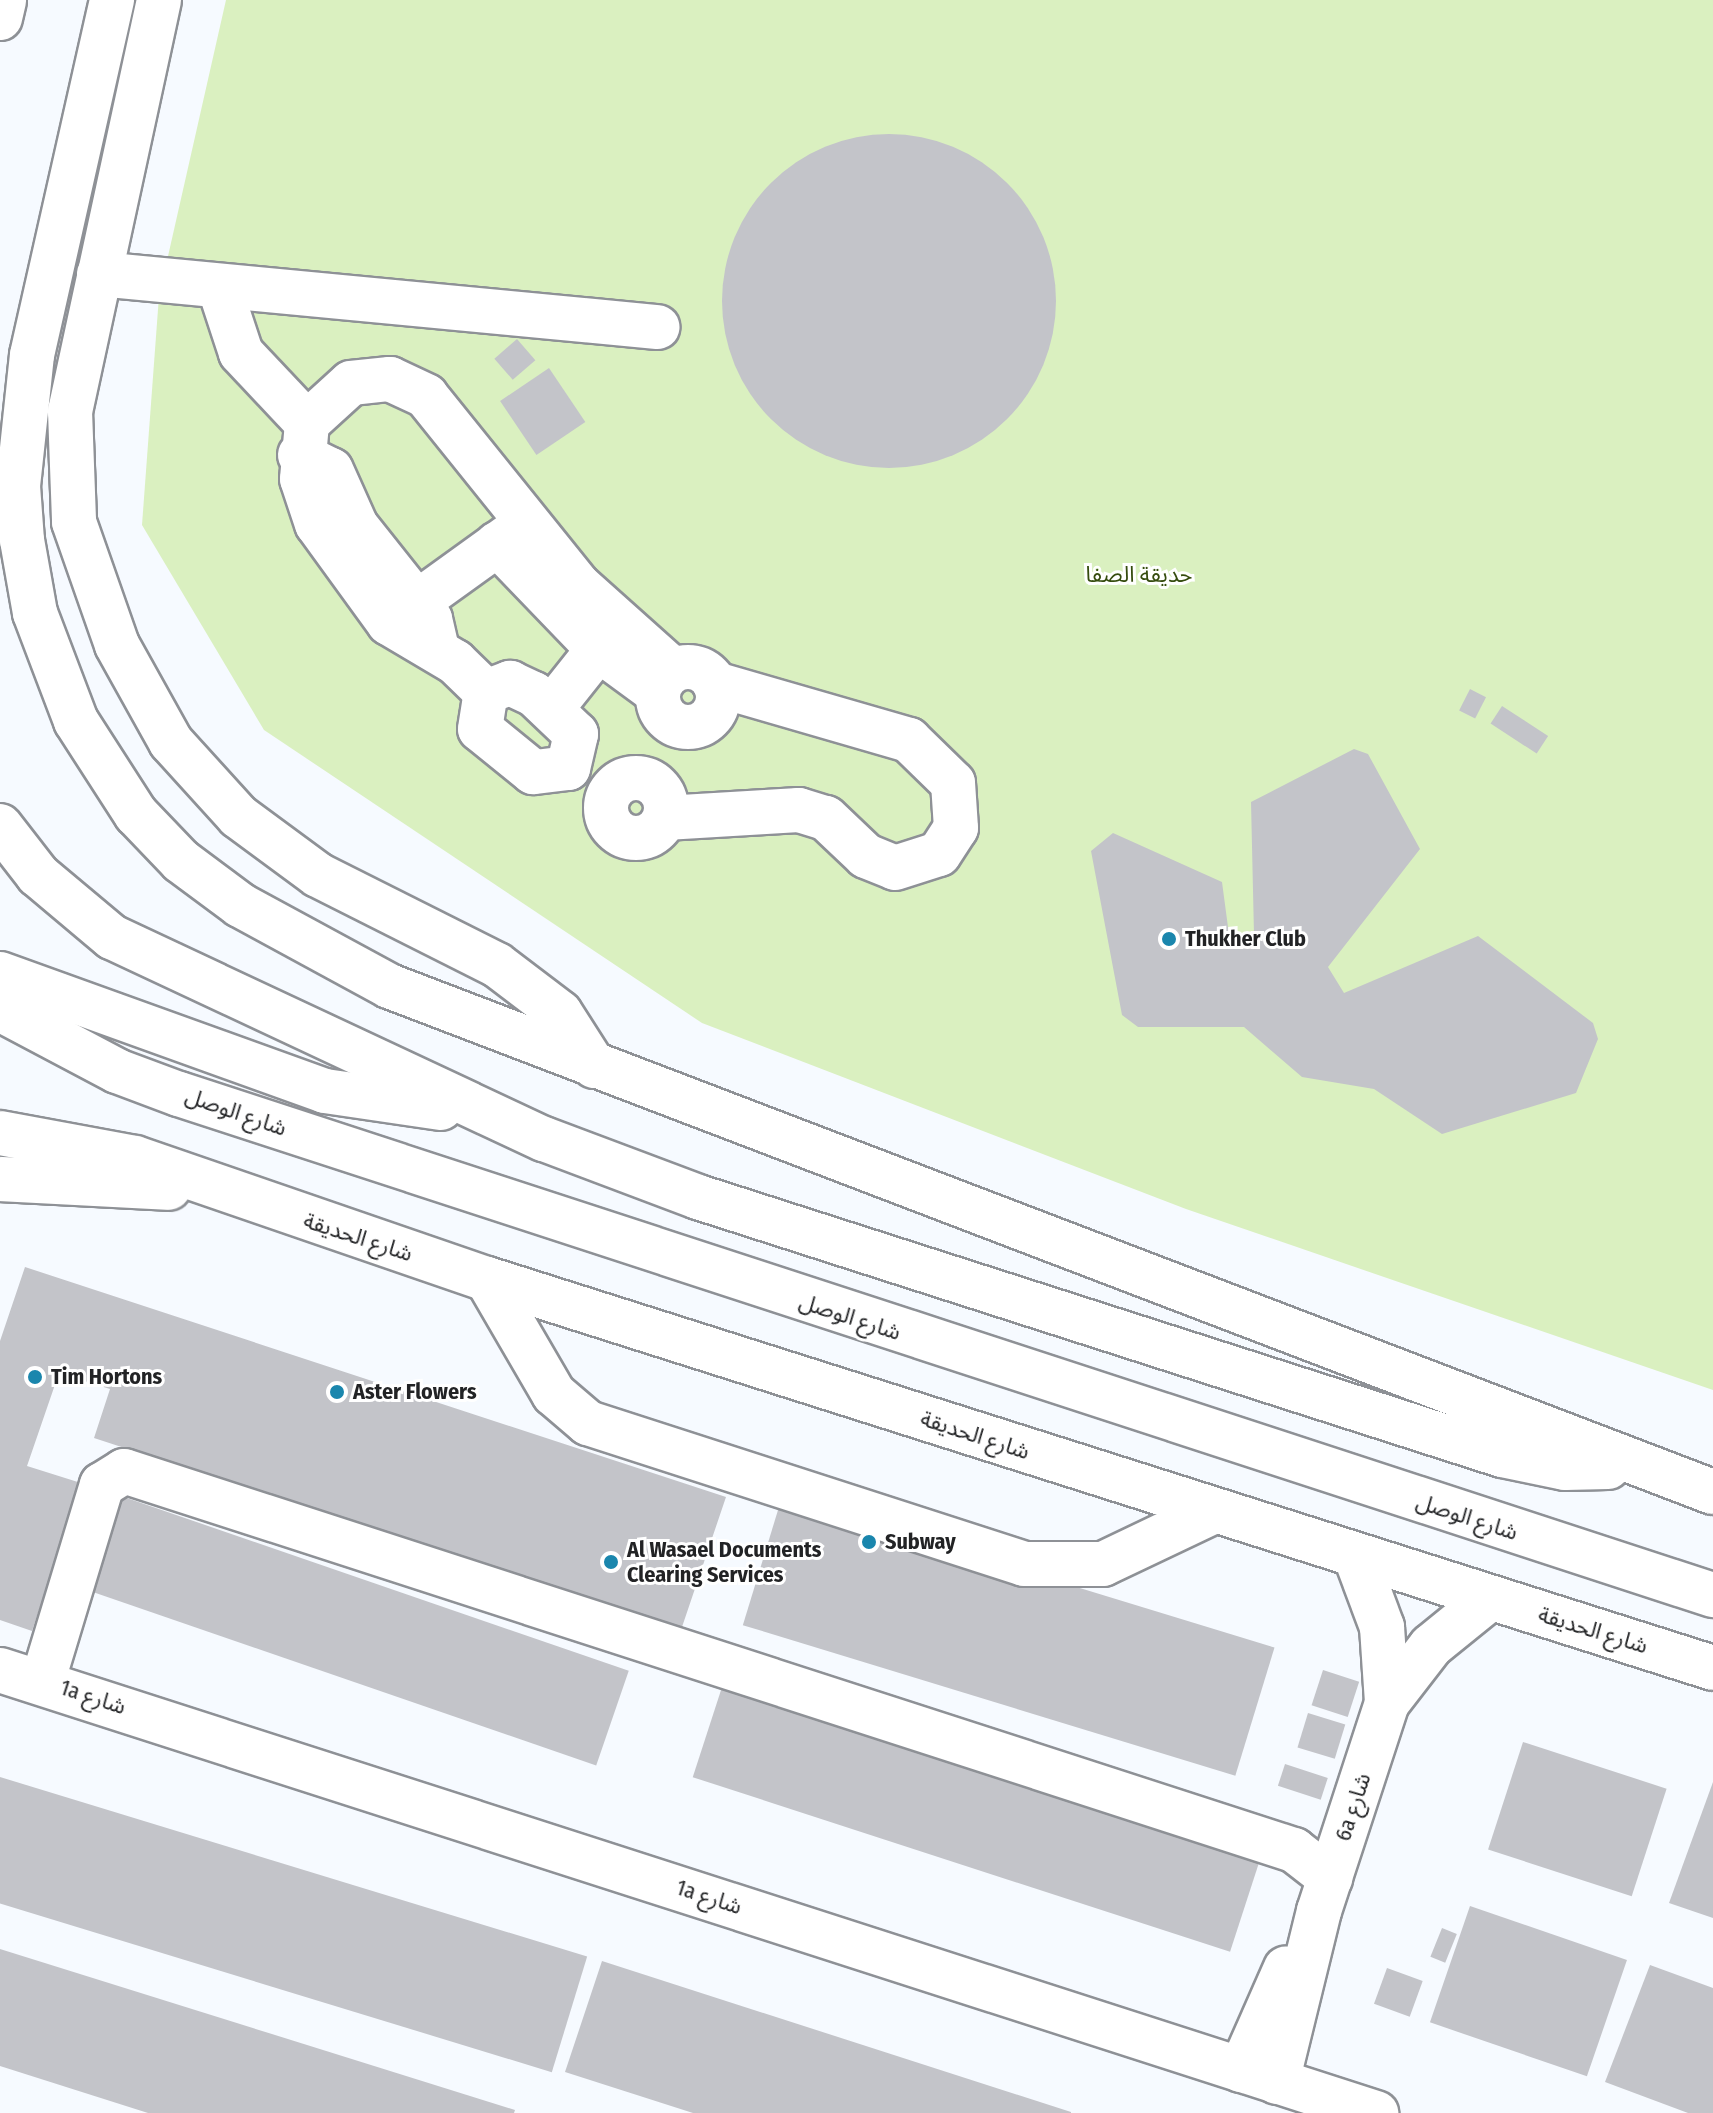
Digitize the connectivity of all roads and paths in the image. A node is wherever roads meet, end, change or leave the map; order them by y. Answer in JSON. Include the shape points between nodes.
{"nodes":[{"id":1,"x":4,"y":0,"type":"edge"},
{"id":2,"x":100,"y":0,"type":"edge"},
{"id":3,"x":112,"y":0,"type":"edge"},
{"id":4,"x":159,"y":0,"type":"edge"},
{"id":5,"x":0,"y":18,"type":"edge"},
{"id":6,"x":100,"y":47,"type":"junction"},
{"id":7,"x":99,"y":274,"type":"junction"},
{"id":8,"x":220,"y":289,"type":"junction"},
{"id":9,"x":657,"y":327,"type":"dead end"},
{"id":10,"x":304,"y":439,"type":"junction"},
{"id":11,"x":511,"y":534,"type":"junction"},
{"id":12,"x":402,"y":613,"type":"junction"},
{"id":13,"x":608,"y":637,"type":"junction"},
{"id":14,"x":486,"y":692,"type":"junction"},
{"id":15,"x":667,"y":695,"type":"junction"},
{"id":16,"x":551,"y":709,"type":"junction"},
{"id":17,"x":0,"y":826,"type":"edge"},
{"id":18,"x":0,"y":974,"type":"edge"},
{"id":19,"x":0,"y":1009,"type":"edge"},
{"id":20,"x":594,"y":1066,"type":"junction"},
{"id":21,"x":468,"y":1108,"type":"junction"},
{"id":22,"x":0,"y":1133,"type":"edge"},
{"id":23,"x":0,"y":1179,"type":"edge"},
{"id":24,"x":239,"y":1198,"type":"junction"},
{"id":25,"x":487,"y":1279,"type":"junction"},
{"id":26,"x":1630,"y":1464,"type":"junction"},
{"id":27,"x":1713,"y":1492,"type":"edge"},
{"id":28,"x":1214,"y":1511,"type":"junction"},
{"id":29,"x":1356,"y":1557,"type":"junction"},
{"id":30,"x":1713,"y":1595,"type":"edge"},
{"id":31,"x":1490,"y":1598,"type":"junction"},
{"id":32,"x":1713,"y":1668,"type":"edge"},
{"id":33,"x":0,"y":1670,"type":"edge"},
{"id":34,"x":43,"y":1680,"type":"junction"},
{"id":35,"x":1387,"y":1703,"type":"junction"},
{"id":36,"x":1324,"y":1894,"type":"junction"},
{"id":37,"x":1259,"y":2076,"type":"junction"},
{"id":38,"x":1376,"y":2113,"type":"edge"}],
"edges":[{"from":1,"to":5,"type":"main road"},
{"from":2,"to":6,"type":"main road"},
{"from":3,"to":6,"type":"main road"},
{"from":4,"to":7,"type":"main road"},
{"from":6,"to":20,"type":"main road","via":[[32,355],[18,486],[35,613],[76,721],[136,814],[240,905],[389,986]]},
{"from":7,"to":8,"type":"main road"},
{"from":7,"to":20,"type":"main road","via":[[70,411],[72,508],[117,645],[151,711],[203,781],[267,840],[318,875],[497,965],[560,1013]]},
{"from":8,"to":9,"type":"main road"},
{"from":8,"to":10,"type":"main road","via":[[241,353]]},
{"from":10,"to":11,"type":"main road","via":[[351,383],[409,386],[439,411]]},
{"from":10,"to":12,"type":"main road","via":[[331,470],[342,535]]},
{"from":11,"to":12,"type":"main road"},
{"from":11,"to":13,"type":"main road"},
{"from":12,"to":14,"type":"main road","via":[[435,629],[437,650]]},
{"from":13,"to":15,"type":"main road"},
{"from":13,"to":16,"type":"main road"},
{"from":14,"to":16,"type":"main road","via":[[510,683]]},
{"from":14,"to":16,"type":"main road","via":[[480,729],[545,775],[568,768],[578,746]]},
{"from":15,"to":15,"type":"main road","via":[[647,779],[614,787],[609,820],[638,838],[665,818],[799,810],[826,818],[866,856],[895,868],[939,854],[956,828],[953,783],[909,740],[715,684],[701,670]]},
{"from":17,"to":21,"type":"main road","via":[[38,875],[112,937]]},
{"from":18,"to":21,"type":"main road","via":[[325,1091]]},
{"from":19,"to":30,"type":"main road","name":"شارع الوصل","via":[[117,1071],[179,1094]]},
{"from":20,"to":26,"type":"main road"},
{"from":21,"to":26,"type":"main road","via":[[698,1197],[1502,1455],[1565,1468]]},
{"from":22,"to":24,"type":"main road","via":[[90,1144]]},
{"from":23,"to":24,"type":"main road"},
{"from":24,"to":25,"type":"main road","name":"شارع الحديقة"},
{"from":25,"to":28,"type":"main road","name":"شارع الحديقة"},
{"from":25,"to":28,"type":"main road","via":[[554,1394],[588,1423],[1024,1564],[1103,1564]]},
{"from":26,"to":27,"type":"main road"},
{"from":28,"to":29,"type":"main road","name":"شارع الحديقة"},
{"from":29,"to":31,"type":"main road","name":"شارع الحديقة"},
{"from":29,"to":35,"type":"main road","name":"6a شارع","via":[[1382,1627]]},
{"from":31,"to":32,"type":"main road","name":"شارع الحديقة"},
{"from":31,"to":35,"type":"main road","name":"6a شارع","via":[[1431,1646]]},
{"from":33,"to":34,"type":"main road","name":"1a شارع"},
{"from":34,"to":36,"type":"main road","via":[[102,1485],[124,1471],[1294,1850]]},
{"from":34,"to":37,"type":"main road","name":"1a شارع"},
{"from":35,"to":36,"type":"main road","name":"6a شارع"},
{"from":36,"to":37,"type":"main road","name":"6a شارع"},
{"from":37,"to":38,"type":"main road","name":"1a شارع"}]}
